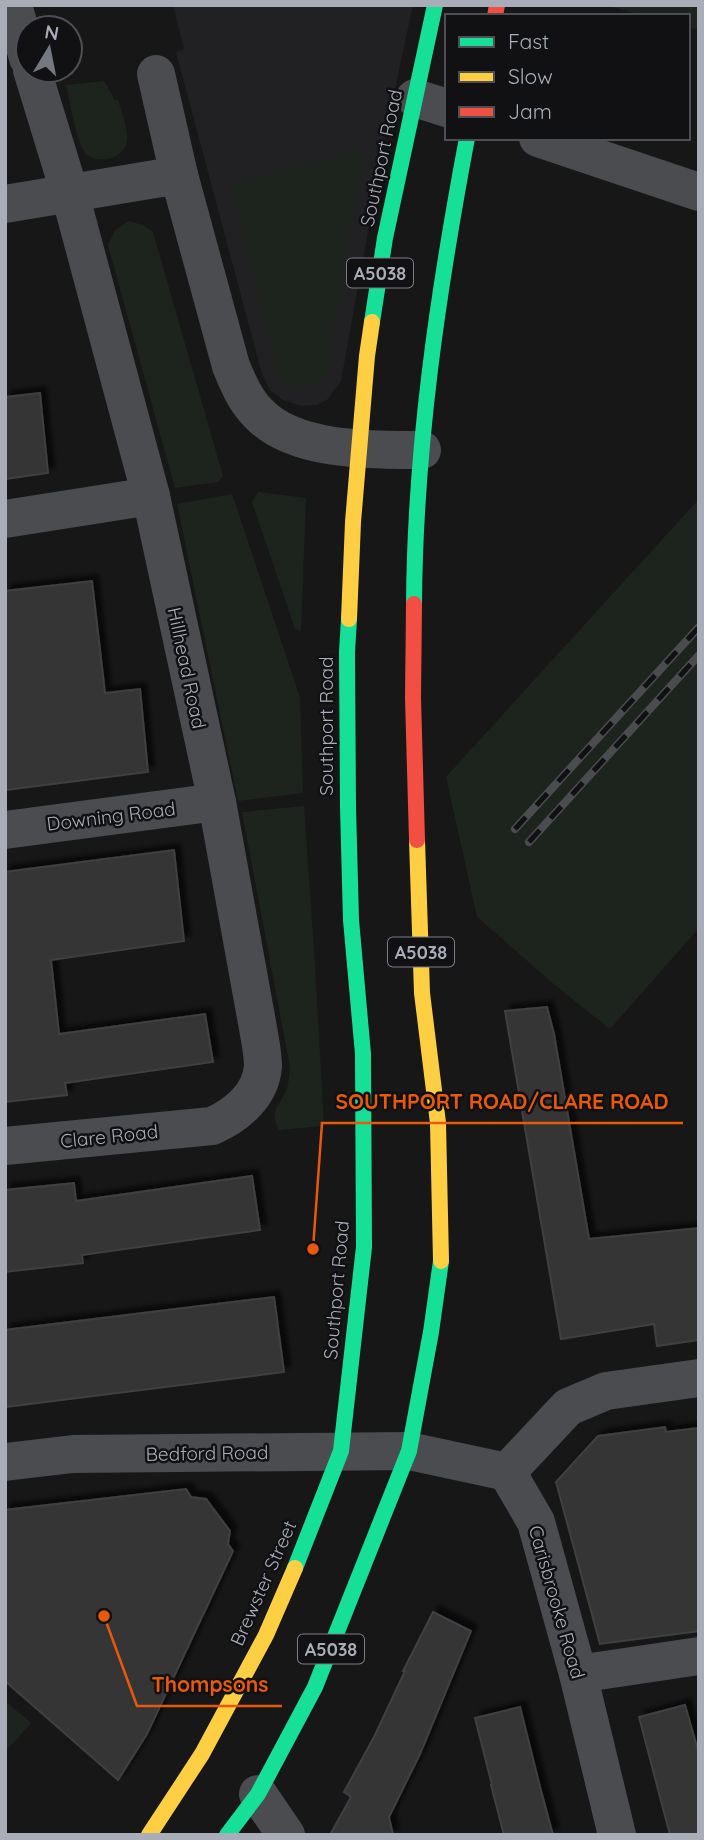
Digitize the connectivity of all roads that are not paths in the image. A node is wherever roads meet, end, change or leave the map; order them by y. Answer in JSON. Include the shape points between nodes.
{"nodes":[{"id":1,"x":435,"y":5,"type":"edge"},
{"id":2,"x":156,"y":74,"type":"dead end"},
{"id":3,"x":36,"y":84,"type":"edge"},
{"id":4,"x":431,"y":103,"type":"edge"},
{"id":5,"x":467,"y":140,"type":"edge"},
{"id":6,"x":544,"y":140,"type":"edge"},
{"id":7,"x":179,"y":175,"type":"junction"},
{"id":8,"x":699,"y":192,"type":"edge"},
{"id":9,"x":70,"y":194,"type":"junction"},
{"id":10,"x":5,"y":204,"type":"edge"},
{"id":11,"x":360,"y":450,"type":"junction"},
{"id":12,"x":422,"y":450,"type":"junction"},
{"id":13,"x":151,"y":496,"type":"junction"},
{"id":14,"x":5,"y":519,"type":"edge"},
{"id":15,"x":217,"y":802,"type":"junction"},
{"id":16,"x":5,"y":830,"type":"edge"},
{"id":17,"x":212,"y":1126,"type":"joint"},
{"id":18,"x":5,"y":1146,"type":"edge"},
{"id":19,"x":699,"y":1378,"type":"edge"},
{"id":20,"x":341,"y":1451,"type":"junction"},
{"id":21,"x":409,"y":1451,"type":"junction"},
{"id":22,"x":5,"y":1462,"type":"edge"},
{"id":23,"x":507,"y":1472,"type":"junction"},
{"id":24,"x":699,"y":1656,"type":"edge"},
{"id":25,"x":578,"y":1674,"type":"junction"},
{"id":26,"x":258,"y":1794,"type":"junction"},
{"id":27,"x":149,"y":1835,"type":"edge"},
{"id":28,"x":227,"y":1835,"type":"edge"},
{"id":29,"x":286,"y":1835,"type":"edge"},
{"id":30,"x":617,"y":1835,"type":"edge"}],
"edges":[{"from":1,"to":4,"type":"main road","name":"Southport Road","number":"A5038"},
{"from":2,"to":7,"type":"street"},
{"from":3,"to":9,"type":"street","name":"Hillhead Road"},
{"from":4,"to":11,"type":"main road","name":"Southport Road","number":"A5038","via":[[383,251],[367,356]]},
{"from":5,"to":12,"type":"main road","number":"A5038","via":[[447,246]]},
{"from":6,"to":8,"type":"street"},
{"from":7,"to":9,"type":"street"},
{"from":7,"to":11,"type":"street","via":[[231,366],[244,395],[274,427],[299,438]]},
{"from":9,"to":10,"type":"street"},
{"from":9,"to":13,"type":"street","name":"Hillhead Road"},
{"from":11,"to":12,"type":"street"},
{"from":11,"to":20,"type":"main road","name":"Southport Road","number":"A5038","via":[[347,664],[351,920],[363,1054],[364,1247]]},
{"from":12,"to":21,"type":"main road","number":"A5038","via":[[414,565],[413,698],[422,993],[438,1123],[441,1262]]},
{"from":13,"to":14,"type":"street"},
{"from":13,"to":15,"type":"street","name":"Hillhead Road"},
{"from":15,"to":16,"type":"street","name":"Downing Road"},
{"from":15,"to":17,"type":"street","name":"Hillhead Road","via":[[263,1064],[261,1080],[245,1105]]},
{"from":17,"to":18,"type":"street","name":"Clare Road"},
{"from":19,"to":23,"type":"street","via":[[606,1391],[568,1407]]},
{"from":20,"to":21,"type":"street","name":"Bedford Road"},
{"from":20,"to":22,"type":"street","name":"Bedford Road","via":[[73,1454]]},
{"from":20,"to":27,"type":"main road","name":"Brewster Street","number":"A5038","via":[[266,1636],[202,1754]]},
{"from":21,"to":23,"type":"street"},
{"from":21,"to":26,"type":"main road","number":"A5038","via":[[315,1687]]},
{"from":23,"to":25,"type":"street","name":"Carisbrooke Road","via":[[537,1522]]},
{"from":24,"to":25,"type":"street"},
{"from":25,"to":30,"type":"street","name":"Carisbrooke Road"},
{"from":26,"to":28,"type":"main road","number":"A5038"},
{"from":26,"to":29,"type":"street"}]}
